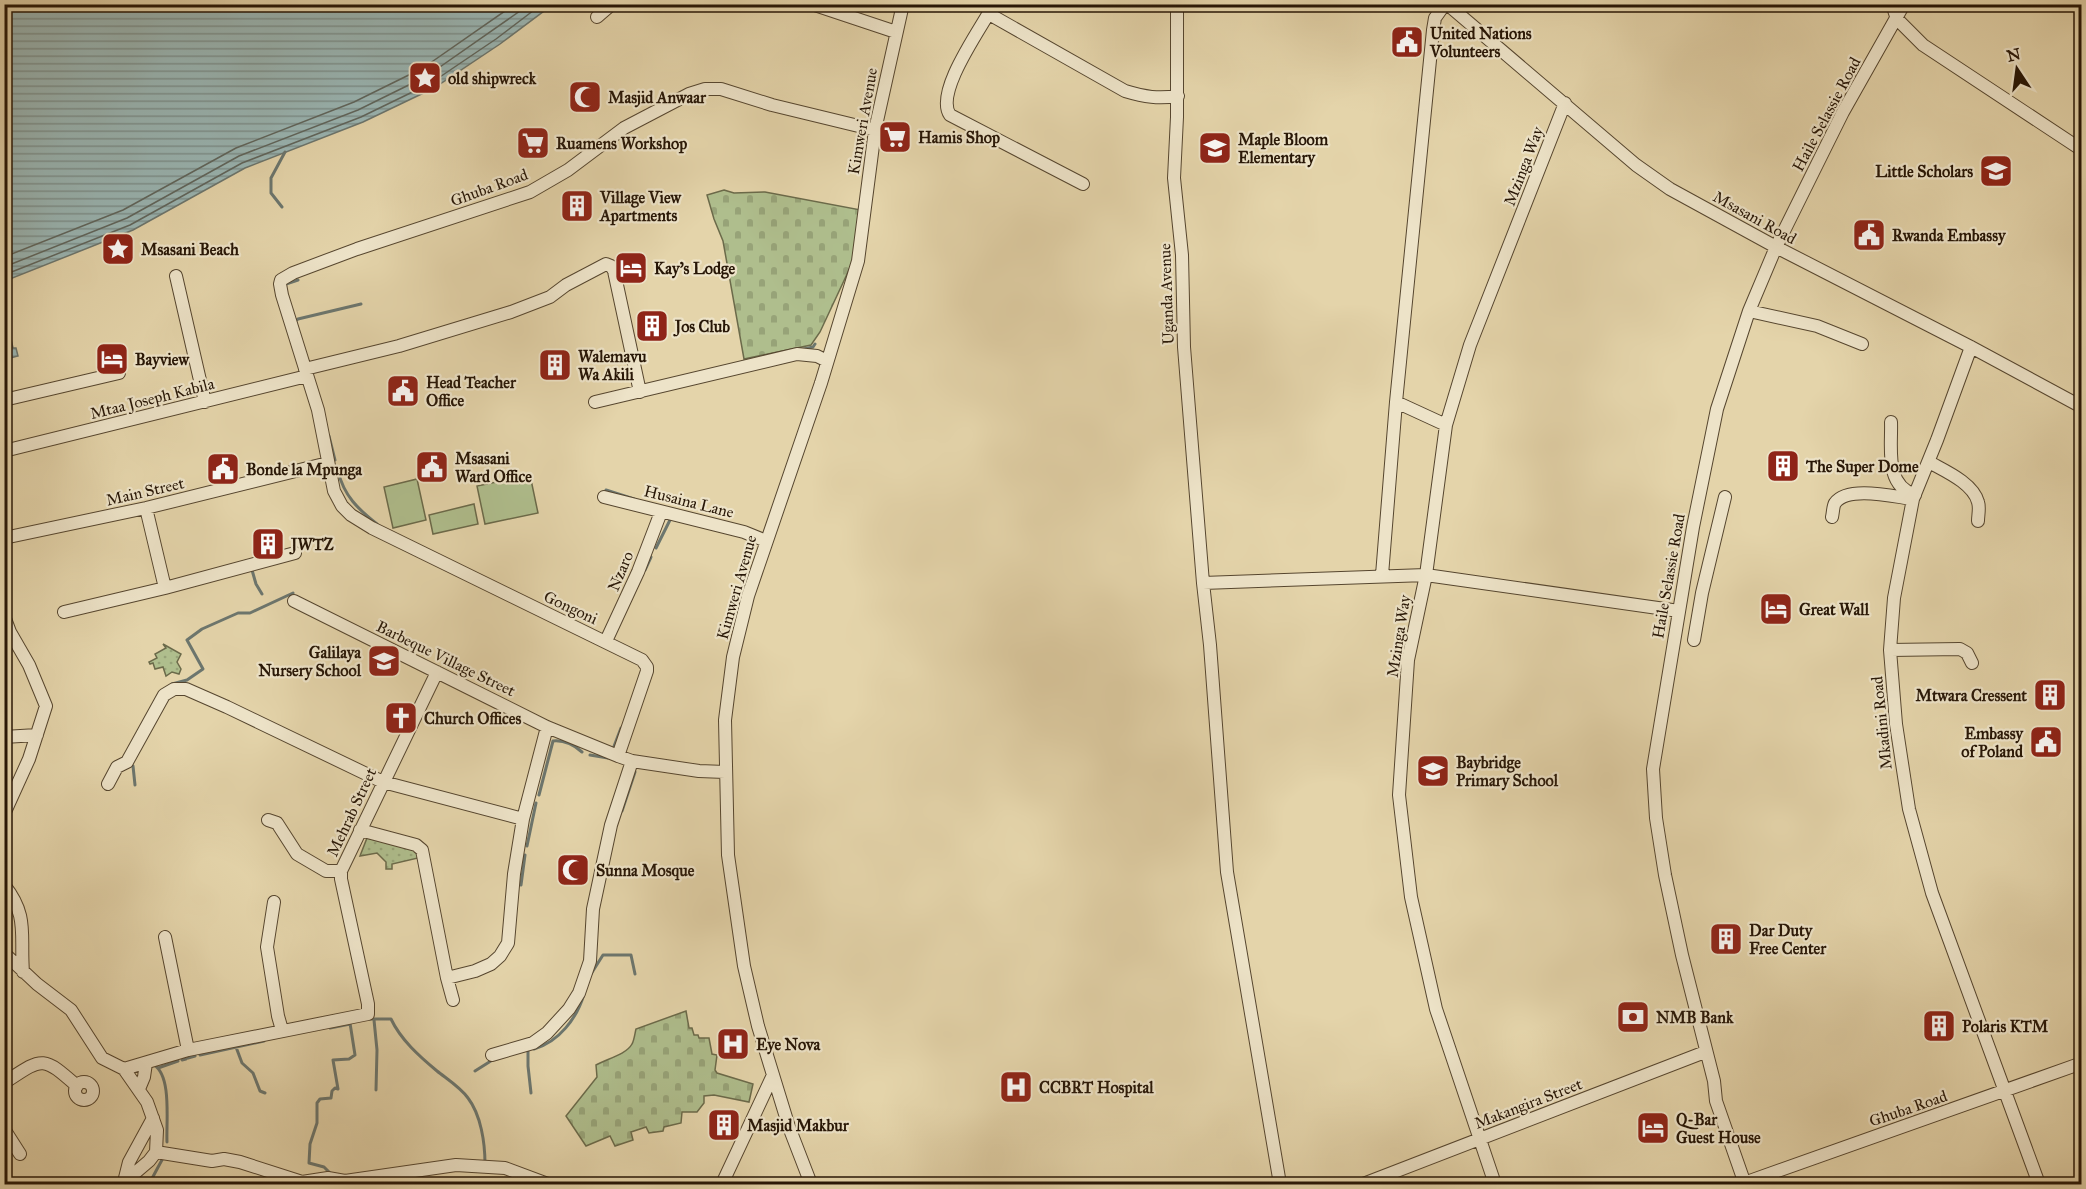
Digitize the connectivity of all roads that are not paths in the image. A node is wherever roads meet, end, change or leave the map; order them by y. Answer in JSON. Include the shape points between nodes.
{"nodes":[{"id":1,"x":612,"y":4,"type":"edge"},
{"id":2,"x":812,"y":4,"type":"edge"},
{"id":3,"x":903,"y":4,"type":"edge"},
{"id":4,"x":1177,"y":4,"type":"edge"},
{"id":5,"x":1446,"y":4,"type":"edge"},
{"id":6,"x":1892,"y":4,"type":"edge"},
{"id":7,"x":1904,"y":4,"type":"edge"},
{"id":8,"x":992,"y":9,"type":"edge"},
{"id":9,"x":597,"y":17,"type":"dead end"},
{"id":10,"x":1897,"y":19,"type":"junction"},
{"id":11,"x":896,"y":32,"type":"junction"},
{"id":12,"x":1178,"y":96,"type":"junction"},
{"id":13,"x":1565,"y":104,"type":"junction"},
{"id":14,"x":875,"y":130,"type":"junction"},
{"id":15,"x":2082,"y":150,"type":"edge"},
{"id":16,"x":1083,"y":184,"type":"dead end"},
{"id":17,"x":1776,"y":247,"type":"junction"},
{"id":18,"x":176,"y":276,"type":"dead end"},
{"id":19,"x":1749,"y":311,"type":"junction"},
{"id":20,"x":1862,"y":344,"type":"dead end"},
{"id":21,"x":1971,"y":347,"type":"junction"},
{"id":22,"x":827,"y":362,"type":"junction"},
{"id":23,"x":306,"y":372,"type":"junction"},
{"id":24,"x":119,"y":373,"type":"dead end"},
{"id":25,"x":640,"y":392,"type":"junction"},
{"id":26,"x":4,"y":400,"type":"edge"},
{"id":27,"x":206,"y":402,"type":"junction"},
{"id":28,"x":595,"y":402,"type":"dead end"},
{"id":29,"x":1396,"y":402,"type":"junction"},
{"id":30,"x":2082,"y":407,"type":"edge"},
{"id":31,"x":1891,"y":422,"type":"dead end"},
{"id":32,"x":1446,"y":425,"type":"junction"},
{"id":33,"x":4,"y":451,"type":"edge"},
{"id":34,"x":1929,"y":462,"type":"junction"},
{"id":35,"x":328,"y":463,"type":"junction"},
{"id":36,"x":604,"y":497,"type":"dead end"},
{"id":37,"x":1725,"y":497,"type":"dead end"},
{"id":38,"x":1914,"y":497,"type":"junction"},
{"id":39,"x":146,"y":508,"type":"junction"},
{"id":40,"x":662,"y":512,"type":"junction"},
{"id":41,"x":1832,"y":517,"type":"dead end"},
{"id":42,"x":1977,"y":521,"type":"dead end"},
{"id":43,"x":4,"y":538,"type":"edge"},
{"id":44,"x":766,"y":541,"type":"junction"},
{"id":45,"x":295,"y":553,"type":"dead end"},
{"id":46,"x":1426,"y":574,"type":"junction"},
{"id":47,"x":1382,"y":575,"type":"junction"},
{"id":48,"x":1203,"y":583,"type":"junction"},
{"id":49,"x":165,"y":588,"type":"junction"},
{"id":50,"x":294,"y":601,"type":"dead end"},
{"id":51,"x":1679,"y":611,"type":"junction"},
{"id":52,"x":64,"y":612,"type":"dead end"},
{"id":53,"x":4,"y":616,"type":"edge"},
{"id":54,"x":7,"y":633,"type":"edge"},
{"id":55,"x":1694,"y":640,"type":"dead end"},
{"id":56,"x":606,"y":641,"type":"junction"},
{"id":57,"x":1890,"y":650,"type":"junction"},
{"id":58,"x":1972,"y":663,"type":"dead end"},
{"id":59,"x":437,"y":672,"type":"junction"},
{"id":60,"x":547,"y":727,"type":"junction"},
{"id":61,"x":37,"y":735,"type":"junction"},
{"id":62,"x":4,"y":737,"type":"edge"},
{"id":63,"x":618,"y":756,"type":"junction"},
{"id":64,"x":632,"y":761,"type":"junction"},
{"id":65,"x":725,"y":772,"type":"junction"},
{"id":66,"x":383,"y":782,"type":"junction"},
{"id":67,"x":108,"y":784,"type":"dead end"},
{"id":68,"x":4,"y":814,"type":"edge"},
{"id":69,"x":523,"y":819,"type":"junction"},
{"id":70,"x":268,"y":820,"type":"dead end"},
{"id":71,"x":360,"y":830,"type":"junction"},
{"id":72,"x":341,"y":871,"type":"junction"},
{"id":73,"x":4,"y":885,"type":"edge"},
{"id":74,"x":274,"y":902,"type":"dead end"},
{"id":75,"x":165,"y":937,"type":"dead end"},
{"id":76,"x":4,"y":953,"type":"edge"},
{"id":77,"x":23,"y":972,"type":"junction"},
{"id":78,"x":447,"y":978,"type":"junction"},
{"id":79,"x":453,"y":1000,"type":"dead end"},
{"id":80,"x":282,"y":1030,"type":"junction"},
{"id":81,"x":188,"y":1050,"type":"junction"},
{"id":82,"x":1705,"y":1052,"type":"junction"},
{"id":83,"x":492,"y":1055,"type":"dead end"},
{"id":84,"x":146,"y":1063,"type":"junction"},
{"id":85,"x":2082,"y":1063,"type":"edge"},
{"id":86,"x":124,"y":1070,"type":"junction"},
{"id":87,"x":773,"y":1075,"type":"junction"},
{"id":88,"x":4,"y":1083,"type":"edge"},
{"id":89,"x":77,"y":1086,"type":"dead end"},
{"id":90,"x":139,"y":1089,"type":"junction"},
{"id":91,"x":2004,"y":1092,"type":"junction"},
{"id":92,"x":153,"y":1118,"type":"junction"},
{"id":93,"x":4,"y":1129,"type":"edge"},
{"id":94,"x":1479,"y":1139,"type":"junction"},
{"id":95,"x":156,"y":1152,"type":"junction"},
{"id":96,"x":20,"y":1154,"type":"dead end"},
{"id":97,"x":123,"y":1183,"type":"edge"},
{"id":98,"x":343,"y":1183,"type":"edge"},
{"id":99,"x":1744,"y":1184,"type":"edge"},
{"id":100,"x":548,"y":1185,"type":"edge"},
{"id":101,"x":722,"y":1185,"type":"edge"},
{"id":102,"x":811,"y":1185,"type":"edge"},
{"id":103,"x":1280,"y":1185,"type":"edge"},
{"id":104,"x":1363,"y":1185,"type":"edge"},
{"id":105,"x":1495,"y":1185,"type":"edge"},
{"id":106,"x":2039,"y":1185,"type":"edge"}],
"edges":[{"from":1,"to":9,"type":"street"},
{"from":2,"to":11,"type":"street"},
{"from":3,"to":11,"type":"street","name":"Kimweri Avenue"},
{"from":4,"to":12,"type":"street","name":"Uganda Avenue"},
{"from":5,"to":13,"type":"street","name":"Msasani Road"},
{"from":5,"to":29,"type":"street","name":"Mzinga Way","via":[[1435,18],[1432,30]]},
{"from":6,"to":10,"type":"street"},
{"from":7,"to":10,"type":"street","name":"Haile Selassie Road"},
{"from":8,"to":12,"type":"street","via":[[1063,58],[1125,91],[1153,99]]},
{"from":8,"to":16,"type":"street","via":[[968,46],[945,95],[947,111]]},
{"from":10,"to":15,"type":"street","via":[[1923,45]]},
{"from":10,"to":17,"type":"street","name":"Haile Selassie Road","via":[[1843,112]]},
{"from":11,"to":14,"type":"street","name":"Kimweri Avenue"},
{"from":12,"to":48,"type":"street","name":"Uganda Avenue","via":[[1174,178]]},
{"from":13,"to":17,"type":"street","name":"Msasani Road","via":[[1652,177]]},
{"from":13,"to":32,"type":"street","name":"Mzinga Way","via":[[1470,345]]},
{"from":14,"to":22,"type":"street","name":"Kimweri Avenue","via":[[858,261]]},
{"from":14,"to":23,"type":"street","name":"Ghuba Road","via":[[721,89],[689,94],[624,128],[568,170],[530,192],[286,276],[280,284],[282,296]]},
{"from":17,"to":19,"type":"street","name":"Haile Selassie Road"},
{"from":17,"to":21,"type":"street","name":"Msasani Road"},
{"from":18,"to":27,"type":"street"},
{"from":19,"to":20,"type":"street","via":[[1818,326]]},
{"from":19,"to":51,"type":"street","name":"Haile Selassie Road","via":[[1717,409]]},
{"from":21,"to":30,"type":"street","name":"Msasani Road"},
{"from":21,"to":34,"type":"street","name":"Mkadini Road"},
{"from":22,"to":25,"type":"street","via":[[817,356],[797,354]]},
{"from":22,"to":44,"type":"street","name":"Kimweri Avenue"},
{"from":23,"to":25,"type":"street","name":"Mtaa Joseph Kabila","via":[[511,312],[550,297],[606,264],[614,271]]},
{"from":23,"to":27,"type":"street","name":"Mtaa Joseph Kabila"},
{"from":23,"to":35,"type":"street","name":"Ghuba Road"},
{"from":24,"to":26,"type":"street"},
{"from":25,"to":28,"type":"street"},
{"from":27,"to":33,"type":"street","name":"Mtaa Joseph Kabila"},
{"from":29,"to":32,"type":"street"},
{"from":29,"to":47,"type":"street","name":"Mzinga Way"},
{"from":31,"to":38,"type":"street","via":[[1893,475]]},
{"from":32,"to":46,"type":"street","name":"Mzinga Way"},
{"from":34,"to":38,"type":"street","name":"Mkadini Road"},
{"from":34,"to":42,"type":"street","via":[[1973,493],[1979,505]]},
{"from":35,"to":39,"type":"street","name":"Main Street"},
{"from":35,"to":56,"type":"street","name":"Gongoni","via":[[334,491],[351,515]]},
{"from":36,"to":40,"type":"street","name":"Husaina Lane"},
{"from":37,"to":55,"type":"street"},
{"from":38,"to":41,"type":"street","via":[[1852,494],[1834,504]]},
{"from":38,"to":57,"type":"street","name":"Mkadini Road","via":[[1894,598]]},
{"from":39,"to":43,"type":"street","name":"Main Street"},
{"from":39,"to":49,"type":"street"},
{"from":40,"to":44,"type":"street","name":"Husaina Lane"},
{"from":40,"to":56,"type":"street","name":"Nzaro"},
{"from":44,"to":65,"type":"street","name":"Kimweri Avenue","via":[[733,657],[725,720]]},
{"from":45,"to":49,"type":"street"},
{"from":46,"to":47,"type":"street"},
{"from":46,"to":51,"type":"street"},
{"from":46,"to":94,"type":"street","name":"Mzinga Way","via":[[1408,660],[1400,795],[1411,897],[1436,1009]]},
{"from":47,"to":48,"type":"street"},
{"from":48,"to":103,"type":"street","name":"Uganda Avenue","via":[[1227,872]]},
{"from":49,"to":52,"type":"street"},
{"from":50,"to":59,"type":"street","name":"Barbeque Village Street"},
{"from":51,"to":82,"type":"street","name":"Haile Selassie Road","via":[[1653,769],[1655,808],[1665,875]]},
{"from":53,"to":54,"type":"street"},
{"from":54,"to":61,"type":"street","via":[[29,665],[46,706]]},
{"from":56,"to":63,"type":"street","name":"Gongoni","via":[[647,667]]},
{"from":57,"to":58,"type":"street","via":[[1960,650],[1967,653]]},
{"from":57,"to":91,"type":"street","name":"Mkadini Road","via":[[1909,808],[1932,892]]},
{"from":59,"to":60,"type":"street","name":"Barbeque Village Street"},
{"from":59,"to":66,"type":"street","name":"Mehrab Street"},
{"from":60,"to":63,"type":"street","name":"Barbeque Village Street"},
{"from":60,"to":69,"type":"street"},
{"from":61,"to":62,"type":"street"},
{"from":61,"to":68,"type":"street"},
{"from":63,"to":64,"type":"street"},
{"from":64,"to":65,"type":"street"},
{"from":64,"to":83,"type":"street","via":[[611,825],[593,909],[590,961],[579,993],[547,1033],[533,1043]]},
{"from":65,"to":87,"type":"street","name":"Kimweri Avenue","via":[[728,855],[741,951]]},
{"from":66,"to":67,"type":"street","via":[[180,688],[164,695],[127,762],[117,767]]},
{"from":66,"to":69,"type":"street"},
{"from":66,"to":71,"type":"street","name":"Mehrab Street"},
{"from":69,"to":78,"type":"street","via":[[508,943],[491,964]]},
{"from":70,"to":72,"type":"street","via":[[277,823],[297,854],[326,871]]},
{"from":71,"to":72,"type":"street","name":"Mehrab Street"},
{"from":71,"to":78,"type":"street","via":[[420,847]]},
{"from":72,"to":80,"type":"street","name":"Mehrab Street","via":[[368,1014]]},
{"from":73,"to":77,"type":"street","via":[[14,896],[22,916]]},
{"from":74,"to":80,"type":"street","via":[[267,947]]},
{"from":75,"to":81,"type":"street"},
{"from":76,"to":77,"type":"street"},
{"from":77,"to":86,"type":"street","via":[[71,1010],[102,1058]]},
{"from":78,"to":79,"type":"street"},
{"from":80,"to":81,"type":"street"},
{"from":81,"to":84,"type":"street"},
{"from":82,"to":94,"type":"street","name":"Makangira Street"},
{"from":82,"to":99,"type":"street","name":"Haile Selassie Road","via":[[1716,1101]]},
{"from":84,"to":86,"type":"street"},
{"from":84,"to":90,"type":"street"},
{"from":85,"to":91,"type":"street","name":"Ghuba Road"},
{"from":86,"to":90,"type":"street"},
{"from":87,"to":101,"type":"street"},
{"from":87,"to":102,"type":"street","name":"Kimweri Avenue"},
{"from":88,"to":89,"type":"street","via":[[41,1062],[52,1065]]},
{"from":90,"to":92,"type":"street"},
{"from":91,"to":99,"type":"street","name":"Ghuba Road"},
{"from":91,"to":106,"type":"street","name":"Mkadini Road"},
{"from":92,"to":95,"type":"street"},
{"from":92,"to":97,"type":"street","via":[[129,1162]]},
{"from":93,"to":96,"type":"street"},
{"from":94,"to":104,"type":"street","name":"Makangira Street"},
{"from":94,"to":105,"type":"street","name":"Mzinga Way"},
{"from":95,"to":97,"type":"street"},
{"from":95,"to":98,"type":"street","via":[[212,1161],[224,1158],[302,1182],[328,1178]]},
{"from":98,"to":100,"type":"street","via":[[456,1165],[504,1168]]}]}
